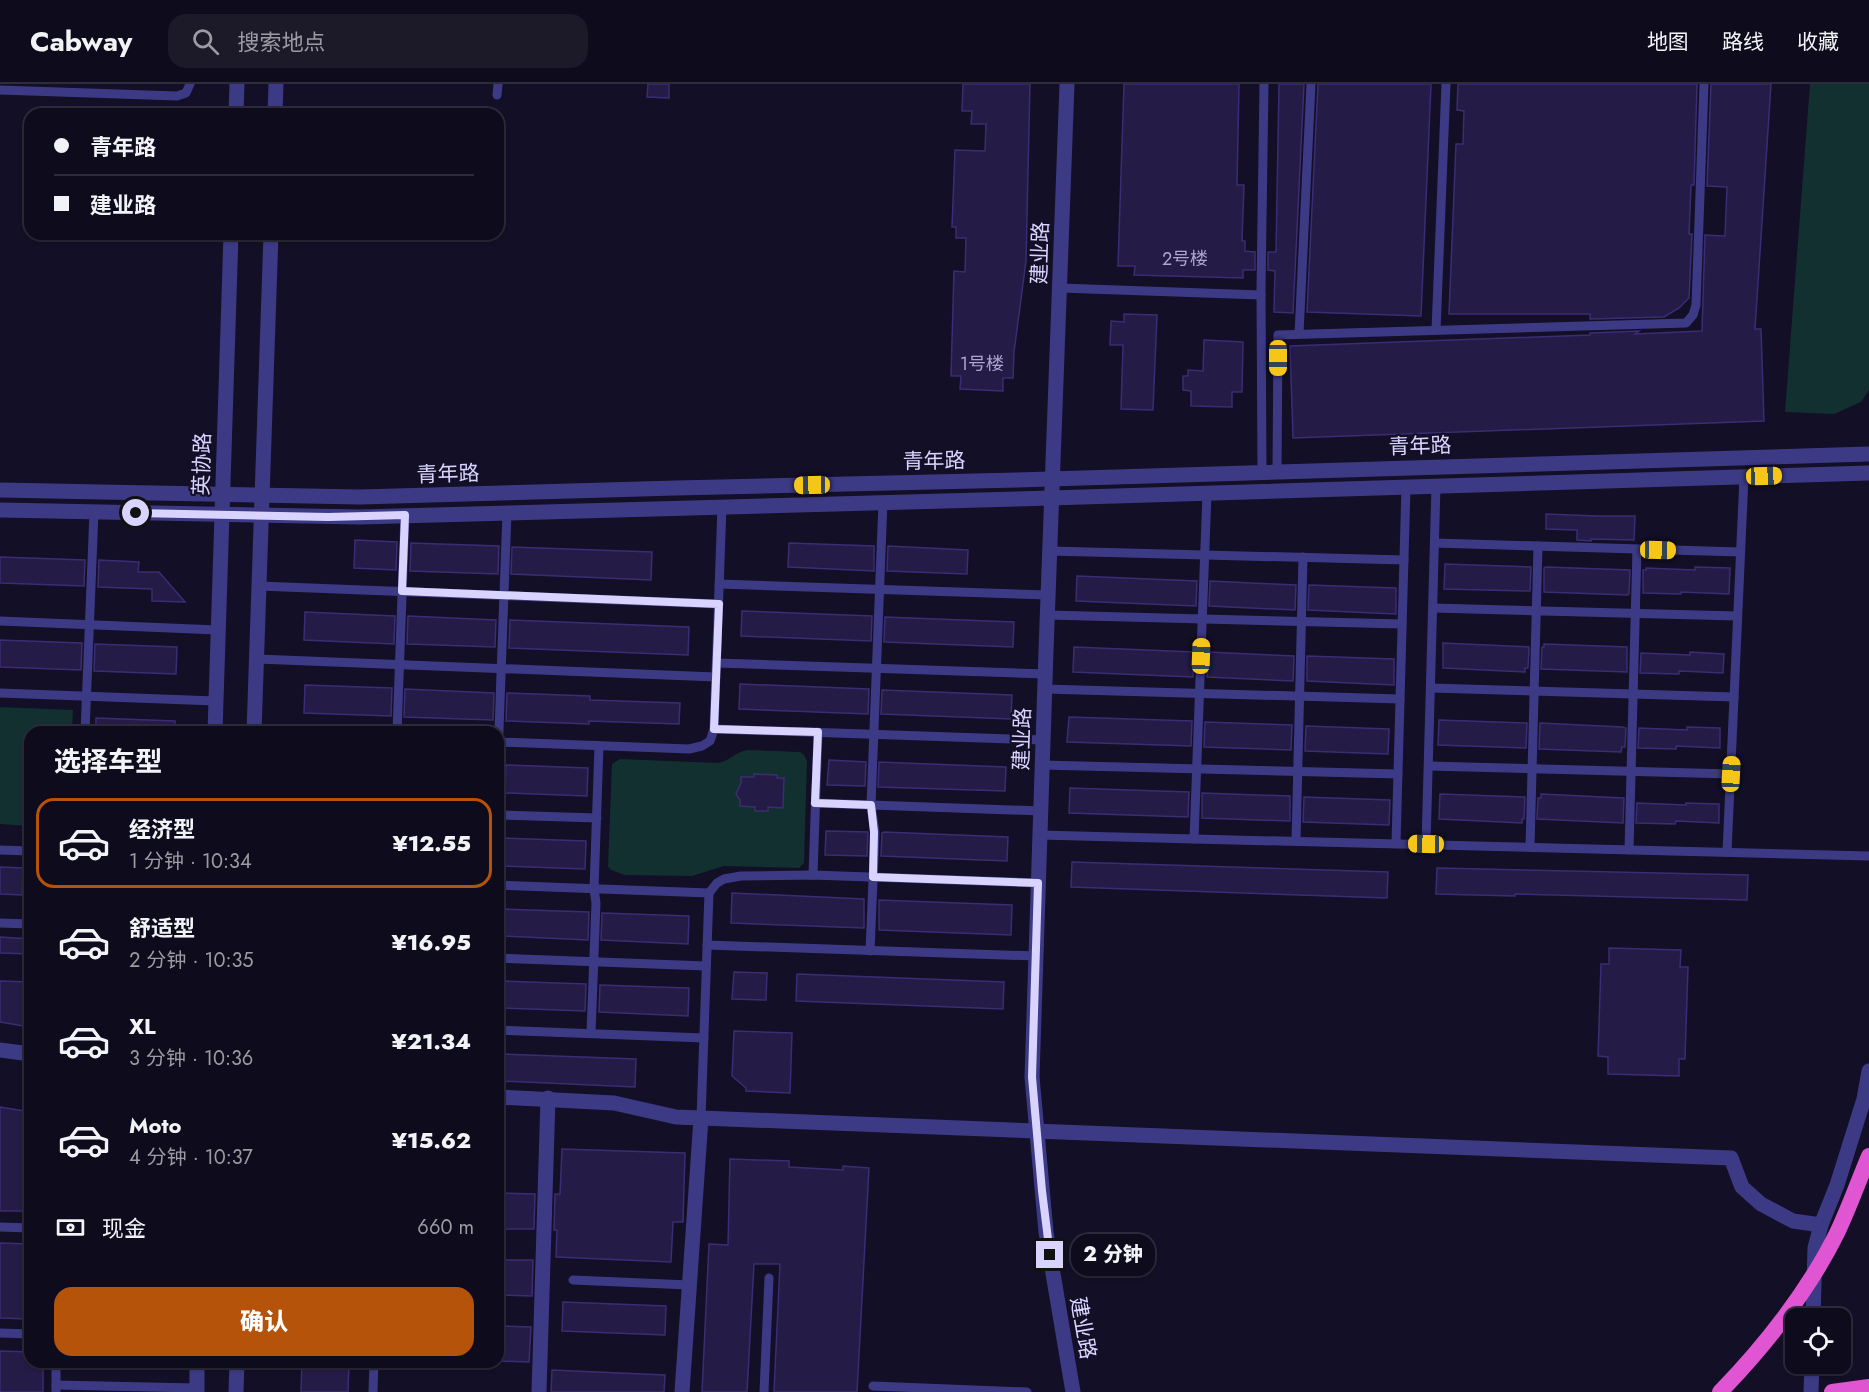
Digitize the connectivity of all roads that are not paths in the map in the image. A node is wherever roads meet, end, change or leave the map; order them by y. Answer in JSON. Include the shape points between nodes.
{"nodes":[{"id":1,"x":190,"y":84,"type":"edge"},
{"id":2,"x":237,"y":84,"type":"edge"},
{"id":3,"x":276,"y":84,"type":"edge"},
{"id":4,"x":498,"y":84,"type":"edge"},
{"id":5,"x":1067,"y":84,"type":"edge"},
{"id":6,"x":1264,"y":84,"type":"edge"},
{"id":7,"x":1311,"y":84,"type":"edge"},
{"id":8,"x":1446,"y":84,"type":"edge"},
{"id":9,"x":1704,"y":84,"type":"edge"},
{"id":10,"x":0,"y":90,"type":"edge"},
{"id":11,"x":497,"y":95,"type":"dead end"},
{"id":12,"x":236,"y":108,"type":"edge"},
{"id":13,"x":275,"y":108,"type":"edge"},
{"id":14,"x":231,"y":240,"type":"edge"},
{"id":15,"x":271,"y":240,"type":"edge"},
{"id":16,"x":1060,"y":288,"type":"junction"},
{"id":17,"x":1261,"y":295,"type":"junction"},
{"id":18,"x":1436,"y":330,"type":"junction"},
{"id":19,"x":1299,"y":334,"type":"junction"},
{"id":20,"x":1869,"y":454,"type":"edge"},
{"id":21,"x":1270,"y":472,"type":"junction"},
{"id":22,"x":1869,"y":473,"type":"edge"},
{"id":23,"x":1744,"y":477,"type":"junction"},
{"id":24,"x":1053,"y":479,"type":"junction"},
{"id":25,"x":1436,"y":486,"type":"junction"},
{"id":26,"x":1406,"y":487,"type":"junction"},
{"id":27,"x":0,"y":490,"type":"edge"},
{"id":28,"x":1207,"y":493,"type":"junction"},
{"id":29,"x":222,"y":496,"type":"junction"},
{"id":30,"x":262,"y":496,"type":"junction"},
{"id":31,"x":1053,"y":498,"type":"junction"},
{"id":32,"x":883,"y":502,"type":"junction"},
{"id":33,"x":722,"y":506,"type":"junction"},
{"id":34,"x":0,"y":510,"type":"edge"},
{"id":35,"x":93,"y":512,"type":"junction"},
{"id":36,"x":507,"y":512,"type":"junction"},
{"id":37,"x":221,"y":515,"type":"junction"},
{"id":38,"x":405,"y":515,"type":"junction"},
{"id":39,"x":261,"y":516,"type":"junction"},
{"id":40,"x":1435,"y":543,"type":"junction"},
{"id":41,"x":1538,"y":546,"type":"junction"},
{"id":42,"x":1637,"y":549,"type":"junction"},
{"id":43,"x":1050,"y":550,"type":"junction"},
{"id":44,"x":1740,"y":552,"type":"junction"},
{"id":45,"x":1205,"y":555,"type":"junction"},
{"id":46,"x":1303,"y":558,"type":"junction"},
{"id":47,"x":1404,"y":560,"type":"junction"},
{"id":48,"x":720,"y":584,"type":"junction"},
{"id":49,"x":259,"y":586,"type":"junction"},
{"id":50,"x":879,"y":589,"type":"junction"},
{"id":51,"x":402,"y":591,"type":"junction"},
{"id":52,"x":504,"y":595,"type":"junction"},
{"id":53,"x":1048,"y":595,"type":"junction"},
{"id":54,"x":719,"y":604,"type":"junction"},
{"id":55,"x":1433,"y":608,"type":"junction"},
{"id":56,"x":1536,"y":611,"type":"junction"},
{"id":57,"x":1636,"y":614,"type":"junction"},
{"id":58,"x":1047,"y":615,"type":"junction"},
{"id":59,"x":1737,"y":616,"type":"junction"},
{"id":60,"x":1202,"y":619,"type":"junction"},
{"id":61,"x":0,"y":621,"type":"edge"},
{"id":62,"x":1302,"y":621,"type":"junction"},
{"id":63,"x":1402,"y":624,"type":"junction"},
{"id":64,"x":89,"y":625,"type":"junction"},
{"id":65,"x":218,"y":630,"type":"junction"},
{"id":66,"x":256,"y":659,"type":"junction"},
{"id":67,"x":717,"y":663,"type":"junction"},
{"id":68,"x":399,"y":665,"type":"junction"},
{"id":69,"x":501,"y":669,"type":"junction"},
{"id":70,"x":876,"y":669,"type":"junction"},
{"id":71,"x":716,"y":677,"type":"junction"},
{"id":72,"x":1045,"y":682,"type":"junction"},
{"id":73,"x":1431,"y":688,"type":"junction"},
{"id":74,"x":1534,"y":691,"type":"junction"},
{"id":75,"x":0,"y":693,"type":"edge"},
{"id":76,"x":1199,"y":694,"type":"junction"},
{"id":77,"x":1633,"y":694,"type":"junction"},
{"id":78,"x":86,"y":696,"type":"junction"},
{"id":79,"x":1300,"y":696,"type":"junction"},
{"id":80,"x":1734,"y":697,"type":"junction"},
{"id":81,"x":1400,"y":699,"type":"junction"},
{"id":82,"x":216,"y":701,"type":"junction"},
{"id":83,"x":85,"y":726,"type":"edge"},
{"id":84,"x":215,"y":726,"type":"edge"},
{"id":85,"x":254,"y":726,"type":"edge"},
{"id":86,"x":397,"y":726,"type":"edge"},
{"id":87,"x":499,"y":726,"type":"edge"},
{"id":88,"x":714,"y":729,"type":"junction"},
{"id":89,"x":818,"y":732,"type":"junction"},
{"id":90,"x":874,"y":734,"type":"junction"},
{"id":91,"x":1043,"y":740,"type":"junction"},
{"id":92,"x":504,"y":742,"type":"edge"},
{"id":93,"x":599,"y":746,"type":"junction"},
{"id":94,"x":1042,"y":765,"type":"junction"},
{"id":95,"x":1429,"y":766,"type":"junction"},
{"id":96,"x":1196,"y":769,"type":"junction"},
{"id":97,"x":1532,"y":769,"type":"junction"},
{"id":98,"x":1298,"y":771,"type":"junction"},
{"id":99,"x":1631,"y":772,"type":"junction"},
{"id":100,"x":1398,"y":774,"type":"junction"},
{"id":101,"x":1731,"y":774,"type":"junction"},
{"id":102,"x":815,"y":803,"type":"junction"},
{"id":103,"x":871,"y":805,"type":"junction"},
{"id":104,"x":1041,"y":811,"type":"junction"},
{"id":105,"x":504,"y":815,"type":"edge"},
{"id":106,"x":597,"y":818,"type":"junction"},
{"id":107,"x":1040,"y":835,"type":"junction"},
{"id":108,"x":1194,"y":839,"type":"junction"},
{"id":109,"x":1296,"y":841,"type":"junction"},
{"id":110,"x":1396,"y":843,"type":"junction"},
{"id":111,"x":1426,"y":844,"type":"junction"},
{"id":112,"x":1530,"y":847,"type":"junction"},
{"id":113,"x":0,"y":850,"type":"edge"},
{"id":114,"x":1629,"y":850,"type":"junction"},
{"id":115,"x":24,"y":852,"type":"edge"},
{"id":116,"x":1727,"y":852,"type":"junction"},
{"id":117,"x":1869,"y":856,"type":"edge"},
{"id":118,"x":813,"y":875,"type":"junction"},
{"id":119,"x":873,"y":877,"type":"junction"},
{"id":120,"x":1038,"y":883,"type":"junction"},
{"id":121,"x":504,"y":885,"type":"edge"},
{"id":122,"x":594,"y":889,"type":"junction"},
{"id":123,"x":709,"y":893,"type":"junction"},
{"id":124,"x":0,"y":923,"type":"edge"},
{"id":125,"x":24,"y":924,"type":"edge"},
{"id":126,"x":707,"y":945,"type":"junction"},
{"id":127,"x":870,"y":951,"type":"junction"},
{"id":128,"x":1036,"y":956,"type":"junction"},
{"id":129,"x":504,"y":958,"type":"edge"},
{"id":130,"x":594,"y":962,"type":"junction"},
{"id":131,"x":706,"y":966,"type":"junction"},
{"id":132,"x":504,"y":1030,"type":"edge"},
{"id":133,"x":591,"y":1033,"type":"junction"},
{"id":134,"x":704,"y":1038,"type":"junction"},
{"id":135,"x":0,"y":1050,"type":"edge"},
{"id":136,"x":24,"y":1053,"type":"edge"},
{"id":137,"x":1869,"y":1071,"type":"edge"},
{"id":138,"x":504,"y":1097,"type":"edge"},
{"id":139,"x":548,"y":1098,"type":"junction"},
{"id":140,"x":701,"y":1118,"type":"junction"},
{"id":141,"x":1036,"y":1131,"type":"junction"},
{"id":142,"x":1869,"y":1156,"type":"edge"},
{"id":143,"x":1821,"y":1225,"type":"junction"},
{"id":144,"x":0,"y":1227,"type":"edge"},
{"id":145,"x":24,"y":1228,"type":"edge"},
{"id":146,"x":769,"y":1278,"type":"dead end"},
{"id":147,"x":573,"y":1280,"type":"dead end"},
{"id":148,"x":690,"y":1285,"type":"junction"},
{"id":149,"x":1813,"y":1308,"type":"edge"},
{"id":150,"x":0,"y":1333,"type":"edge"},
{"id":151,"x":24,"y":1334,"type":"edge"},
{"id":152,"x":56,"y":1368,"type":"edge"},
{"id":153,"x":197,"y":1368,"type":"edge"},
{"id":154,"x":237,"y":1368,"type":"edge"},
{"id":155,"x":374,"y":1368,"type":"edge"},
{"id":156,"x":1812,"y":1374,"type":"edge"},
{"id":157,"x":873,"y":1386,"type":"dead end"},
{"id":158,"x":1869,"y":1387,"type":"edge"},
{"id":159,"x":56,"y":1389,"type":"edge"},
{"id":160,"x":197,"y":1390,"type":"edge"},
{"id":161,"x":236,"y":1392,"type":"edge"},
{"id":162,"x":373,"y":1392,"type":"edge"},
{"id":163,"x":539,"y":1392,"type":"edge"},
{"id":164,"x":682,"y":1392,"type":"edge"},
{"id":165,"x":764,"y":1392,"type":"edge"},
{"id":166,"x":1027,"y":1392,"type":"edge"},
{"id":167,"x":1073,"y":1392,"type":"edge"},
{"id":168,"x":1720,"y":1392,"type":"edge"},
{"id":169,"x":1811,"y":1392,"type":"edge"},
{"id":170,"x":1832,"y":1392,"type":"edge"}],
"edges":[{"from":1,"to":10,"type":"lane","via":[[186,93],[177,96]]},
{"from":2,"to":12,"type":"street"},
{"from":3,"to":13,"type":"street"},
{"from":4,"to":11,"type":"lane"},
{"from":5,"to":16,"type":"street","name":"建业路"},
{"from":6,"to":17,"type":"lane"},
{"from":7,"to":19,"type":"lane"},
{"from":8,"to":18,"type":"lane"},
{"from":9,"to":18,"type":"lane","via":[[1696,305],[1686,323]]},
{"from":14,"to":29,"type":"street","name":"英协路"},
{"from":15,"to":30,"type":"street"},
{"from":16,"to":17,"type":"lane"},
{"from":16,"to":24,"type":"street","name":"建业路"},
{"from":17,"to":21,"type":"lane"},
{"from":18,"to":19,"type":"lane"},
{"from":19,"to":21,"type":"lane","via":[[1278,335]]},
{"from":20,"to":21,"type":"street","name":"青年路"},
{"from":21,"to":24,"type":"street","name":"青年路"},
{"from":22,"to":23,"type":"street","name":"青年路"},
{"from":23,"to":25,"type":"street","name":"青年路"},
{"from":23,"to":44,"type":"lane"},
{"from":24,"to":30,"type":"street","name":"青年路","via":[[360,497]]},
{"from":24,"to":31,"type":"street","name":"建业路"},
{"from":25,"to":26,"type":"street","name":"青年路"},
{"from":25,"to":40,"type":"lane"},
{"from":26,"to":28,"type":"street","name":"青年路"},
{"from":26,"to":47,"type":"lane"},
{"from":27,"to":29,"type":"street","name":"青年路"},
{"from":28,"to":31,"type":"street","name":"青年路"},
{"from":28,"to":45,"type":"lane"},
{"from":29,"to":30,"type":"street","name":"青年路"},
{"from":29,"to":37,"type":"street","name":"英协路"},
{"from":30,"to":39,"type":"street"},
{"from":31,"to":32,"type":"street","name":"青年路"},
{"from":31,"to":43,"type":"street","name":"建业路"},
{"from":32,"to":33,"type":"street","name":"青年路"},
{"from":32,"to":50,"type":"lane"},
{"from":33,"to":36,"type":"street","name":"青年路"},
{"from":33,"to":48,"type":"lane"},
{"from":34,"to":35,"type":"street","name":"青年路"},
{"from":35,"to":37,"type":"street","name":"青年路"},
{"from":35,"to":64,"type":"lane"},
{"from":36,"to":38,"type":"street","name":"青年路"},
{"from":36,"to":52,"type":"lane"},
{"from":37,"to":39,"type":"street","name":"青年路"},
{"from":37,"to":65,"type":"street","name":"英协路"},
{"from":38,"to":39,"type":"street","name":"青年路"},
{"from":38,"to":51,"type":"lane"},
{"from":39,"to":49,"type":"street"},
{"from":40,"to":41,"type":"lane"},
{"from":40,"to":55,"type":"lane"},
{"from":41,"to":42,"type":"lane"},
{"from":41,"to":56,"type":"lane"},
{"from":42,"to":44,"type":"lane"},
{"from":42,"to":57,"type":"lane"},
{"from":43,"to":45,"type":"lane"},
{"from":43,"to":53,"type":"street","name":"建业路"},
{"from":44,"to":59,"type":"lane"},
{"from":45,"to":46,"type":"lane"},
{"from":45,"to":60,"type":"lane"},
{"from":46,"to":47,"type":"lane"},
{"from":46,"to":62,"type":"lane"},
{"from":47,"to":63,"type":"lane"},
{"from":48,"to":50,"type":"lane"},
{"from":48,"to":54,"type":"lane"},
{"from":49,"to":51,"type":"lane"},
{"from":49,"to":66,"type":"street"},
{"from":50,"to":53,"type":"lane"},
{"from":50,"to":70,"type":"lane"},
{"from":51,"to":52,"type":"lane"},
{"from":51,"to":68,"type":"lane"},
{"from":52,"to":54,"type":"lane"},
{"from":52,"to":69,"type":"lane"},
{"from":53,"to":58,"type":"street","name":"建业路"},
{"from":54,"to":67,"type":"lane"},
{"from":55,"to":56,"type":"lane"},
{"from":55,"to":73,"type":"lane"},
{"from":56,"to":57,"type":"lane"},
{"from":56,"to":74,"type":"lane"},
{"from":57,"to":59,"type":"lane"},
{"from":57,"to":77,"type":"lane"},
{"from":58,"to":60,"type":"lane"},
{"from":58,"to":72,"type":"street","name":"建业路"},
{"from":59,"to":80,"type":"lane"},
{"from":60,"to":62,"type":"lane"},
{"from":60,"to":76,"type":"lane"},
{"from":61,"to":64,"type":"lane"},
{"from":62,"to":63,"type":"lane"},
{"from":62,"to":79,"type":"lane"},
{"from":63,"to":81,"type":"lane"},
{"from":64,"to":65,"type":"lane"},
{"from":64,"to":78,"type":"lane"},
{"from":65,"to":82,"type":"street","name":"英协路"},
{"from":66,"to":68,"type":"lane"},
{"from":66,"to":85,"type":"street"},
{"from":67,"to":70,"type":"lane"},
{"from":67,"to":71,"type":"lane"},
{"from":68,"to":69,"type":"lane"},
{"from":68,"to":86,"type":"lane"},
{"from":69,"to":71,"type":"lane"},
{"from":69,"to":87,"type":"lane"},
{"from":70,"to":72,"type":"lane"},
{"from":70,"to":90,"type":"lane"},
{"from":71,"to":88,"type":"lane"},
{"from":72,"to":76,"type":"lane"},
{"from":72,"to":91,"type":"street","name":"建业路"},
{"from":73,"to":74,"type":"lane"},
{"from":73,"to":95,"type":"lane"},
{"from":74,"to":77,"type":"lane"},
{"from":74,"to":97,"type":"lane"},
{"from":75,"to":78,"type":"lane"},
{"from":76,"to":79,"type":"lane"},
{"from":76,"to":96,"type":"lane"},
{"from":77,"to":80,"type":"lane"},
{"from":77,"to":99,"type":"lane"},
{"from":78,"to":82,"type":"lane"},
{"from":78,"to":83,"type":"lane"},
{"from":79,"to":81,"type":"lane"},
{"from":79,"to":98,"type":"lane"},
{"from":80,"to":101,"type":"lane"},
{"from":81,"to":100,"type":"lane"},
{"from":82,"to":84,"type":"street","name":"英协路"},
{"from":88,"to":89,"type":"lane"},
{"from":88,"to":93,"type":"lane","via":[[710,741],[689,749]]},
{"from":89,"to":90,"type":"lane"},
{"from":89,"to":102,"type":"lane"},
{"from":90,"to":91,"type":"lane"},
{"from":90,"to":103,"type":"lane"},
{"from":91,"to":94,"type":"street","name":"建业路"},
{"from":92,"to":93,"type":"lane"},
{"from":93,"to":106,"type":"lane"},
{"from":94,"to":96,"type":"lane"},
{"from":94,"to":104,"type":"street","name":"建业路"},
{"from":95,"to":97,"type":"lane"},
{"from":95,"to":111,"type":"lane"},
{"from":96,"to":98,"type":"lane"},
{"from":96,"to":108,"type":"lane"},
{"from":97,"to":99,"type":"lane"},
{"from":97,"to":112,"type":"lane"},
{"from":98,"to":100,"type":"lane"},
{"from":98,"to":109,"type":"lane"},
{"from":99,"to":101,"type":"lane"},
{"from":99,"to":114,"type":"lane"},
{"from":100,"to":110,"type":"lane"},
{"from":101,"to":116,"type":"lane"},
{"from":102,"to":103,"type":"lane"},
{"from":102,"to":118,"type":"lane"},
{"from":103,"to":104,"type":"lane"},
{"from":103,"to":119,"type":"lane"},
{"from":104,"to":107,"type":"street","name":"建业路"},
{"from":105,"to":106,"type":"lane"},
{"from":106,"to":122,"type":"lane"},
{"from":107,"to":108,"type":"lane"},
{"from":107,"to":120,"type":"street","name":"建业路"},
{"from":108,"to":109,"type":"lane"},
{"from":109,"to":110,"type":"lane"},
{"from":110,"to":111,"type":"lane"},
{"from":111,"to":112,"type":"lane"},
{"from":112,"to":114,"type":"lane"},
{"from":113,"to":115,"type":"lane"},
{"from":114,"to":116,"type":"lane"},
{"from":116,"to":117,"type":"lane"},
{"from":118,"to":119,"type":"lane"},
{"from":118,"to":123,"type":"lane","via":[[741,876],[724,879]]},
{"from":119,"to":120,"type":"lane"},
{"from":119,"to":127,"type":"lane"},
{"from":120,"to":128,"type":"street","name":"建业路"},
{"from":121,"to":122,"type":"lane"},
{"from":122,"to":123,"type":"lane"},
{"from":122,"to":130,"type":"lane"},
{"from":123,"to":126,"type":"lane"},
{"from":124,"to":125,"type":"lane"},
{"from":126,"to":127,"type":"lane"},
{"from":126,"to":131,"type":"lane"},
{"from":127,"to":128,"type":"lane"},
{"from":128,"to":141,"type":"street","name":"建业路","via":[[1032,1077]]},
{"from":129,"to":130,"type":"lane"},
{"from":130,"to":131,"type":"lane"},
{"from":130,"to":133,"type":"lane"},
{"from":131,"to":134,"type":"lane"},
{"from":132,"to":133,"type":"lane"},
{"from":133,"to":134,"type":"lane"},
{"from":134,"to":140,"type":"lane"},
{"from":135,"to":136,"type":"street"},
{"from":137,"to":143,"type":"street","via":[[1864,1099]]},
{"from":138,"to":139,"type":"street"},
{"from":139,"to":140,"type":"street","via":[[614,1102],[676,1117]]},
{"from":139,"to":163,"type":"street"},
{"from":140,"to":141,"type":"street"},
{"from":140,"to":148,"type":"street"},
{"from":141,"to":143,"type":"street","via":[[1731,1158],[1742,1187],[1761,1204],[1793,1221]]},
{"from":141,"to":167,"type":"street","name":"建业路","via":[[1046,1232]]},
{"from":142,"to":168,"type":"highway","bridge":true,"via":[[1824,1257],[1784,1317]]},
{"from":143,"to":149,"type":"street","via":[[1815,1248]]},
{"from":144,"to":145,"type":"lane"},
{"from":146,"to":165,"type":"lane"},
{"from":147,"to":148,"type":"lane"},
{"from":148,"to":164,"type":"street"},
{"from":150,"to":151,"type":"lane"},
{"from":152,"to":159,"type":"lane"},
{"from":153,"to":160,"type":"street"},
{"from":154,"to":161,"type":"street"},
{"from":155,"to":162,"type":"lane"},
{"from":156,"to":169,"type":"street"},
{"from":157,"to":166,"type":"lane"},
{"from":158,"to":170,"type":"highway"},
{"from":159,"to":160,"type":"lane"}]}
